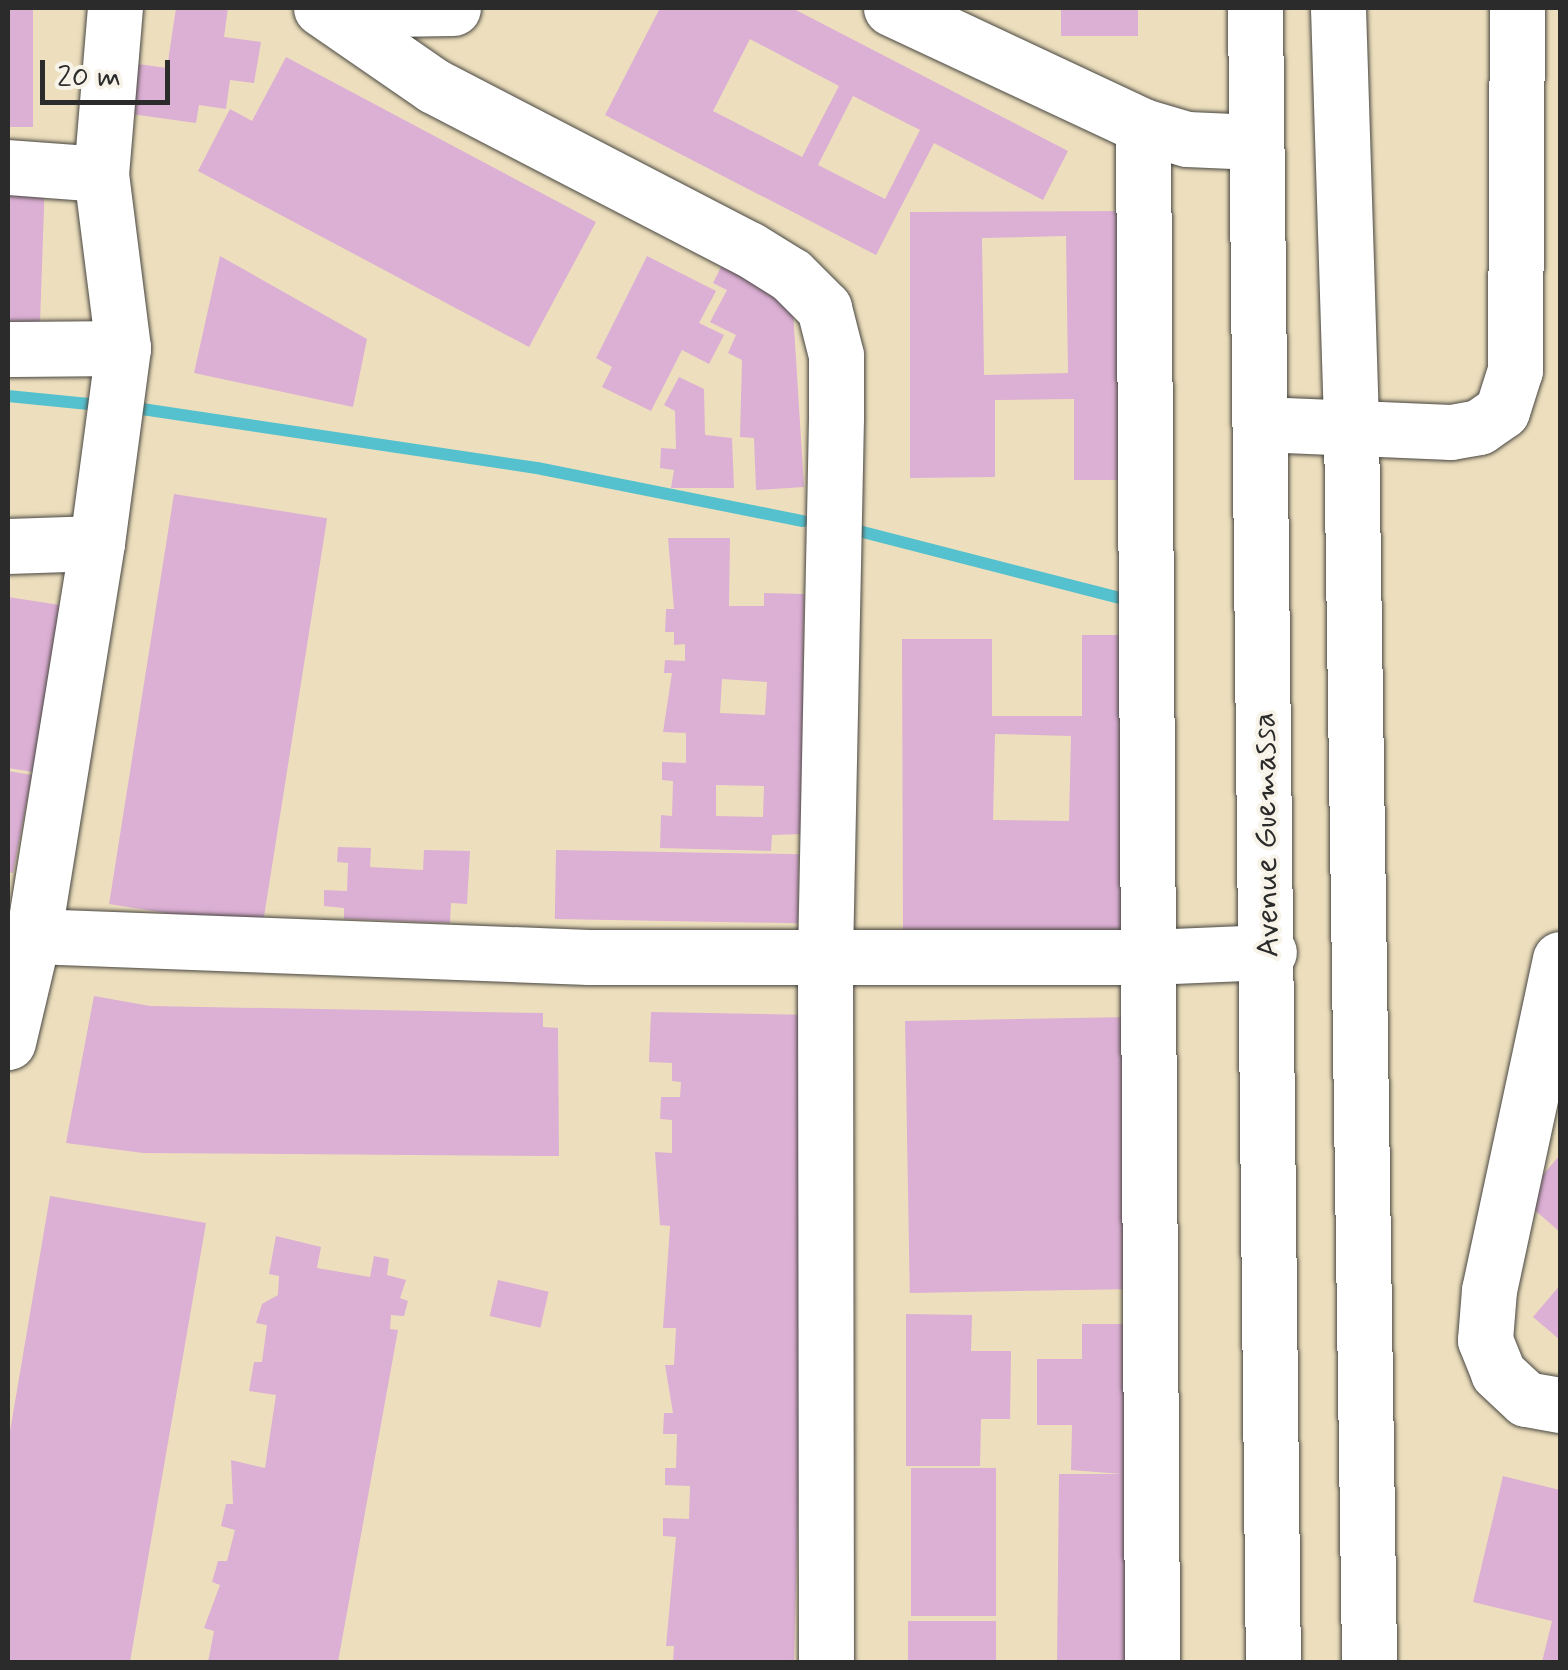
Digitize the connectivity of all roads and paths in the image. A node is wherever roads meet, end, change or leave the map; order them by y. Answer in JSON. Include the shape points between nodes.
{"nodes":[{"id":1,"x":114,"y":8,"type":"edge"},
{"id":2,"x":324,"y":8,"type":"edge"},
{"id":3,"x":453,"y":8,"type":"edge"},
{"id":4,"x":891,"y":8,"type":"edge"},
{"id":5,"x":1255,"y":8,"type":"edge"},
{"id":6,"x":1338,"y":8,"type":"edge"},
{"id":7,"x":1517,"y":8,"type":"edge"},
{"id":8,"x":1539,"y":75,"type":"edge"},
{"id":9,"x":1143,"y":126,"type":"junction"},
{"id":10,"x":1256,"y":142,"type":"junction"},
{"id":11,"x":8,"y":167,"type":"edge"},
{"id":12,"x":101,"y":174,"type":"junction"},
{"id":13,"x":8,"y":348,"type":"edge"},
{"id":14,"x":124,"y":348,"type":"junction"},
{"id":15,"x":1261,"y":424,"type":"junction"},
{"id":16,"x":1352,"y":430,"type":"junction"},
{"id":17,"x":97,"y":544,"type":"junction"},
{"id":18,"x":8,"y":546,"type":"edge"},
{"id":19,"x":33,"y":936,"type":"junction"},
{"id":20,"x":1270,"y":952,"type":"junction"},
{"id":21,"x":825,"y":958,"type":"junction"},
{"id":22,"x":1149,"y":958,"type":"junction"},
{"id":23,"x":1560,"y":958,"type":"edge"},
{"id":24,"x":8,"y":1042,"type":"edge"},
{"id":25,"x":1560,"y":1405,"type":"edge"},
{"id":26,"x":826,"y":1662,"type":"edge"},
{"id":27,"x":1152,"y":1662,"type":"edge"},
{"id":28,"x":1274,"y":1662,"type":"edge"},
{"id":29,"x":1369,"y":1662,"type":"edge"}],
"edges":[{"from":1,"to":12,"type":"street"},
{"from":2,"to":3,"type":"street"},
{"from":2,"to":21,"type":"street","via":[[434,86],[791,274],[824,308],[836,386]]},
{"from":4,"to":9,"type":"street"},
{"from":5,"to":10,"type":"street","name":"Avenue Guemassa"},
{"from":6,"to":16,"type":"street"},
{"from":7,"to":8,"type":"street"},
{"from":8,"to":16,"type":"street","via":[[1512,392],[1502,411],[1479,427]]},
{"from":9,"to":10,"type":"street","via":[[1187,138]]},
{"from":9,"to":22,"type":"street"},
{"from":10,"to":15,"type":"street","name":"Avenue Guemassa"},
{"from":11,"to":12,"type":"street"},
{"from":12,"to":14,"type":"street"},
{"from":13,"to":14,"type":"street"},
{"from":14,"to":17,"type":"street"},
{"from":15,"to":16,"type":"street"},
{"from":15,"to":20,"type":"street","name":"Avenue Guemassa"},
{"from":16,"to":29,"type":"street"},
{"from":17,"to":18,"type":"street"},
{"from":17,"to":19,"type":"street"},
{"from":19,"to":21,"type":"street","via":[[531,955]]},
{"from":19,"to":24,"type":"street"},
{"from":20,"to":22,"type":"street"},
{"from":20,"to":28,"type":"street","name":"Avenue Guemassa"},
{"from":21,"to":22,"type":"street"},
{"from":21,"to":26,"type":"street"},
{"from":22,"to":27,"type":"street"},
{"from":23,"to":25,"type":"street","via":[[1489,1290],[1485,1340],[1498,1373],[1526,1398]]}]}
